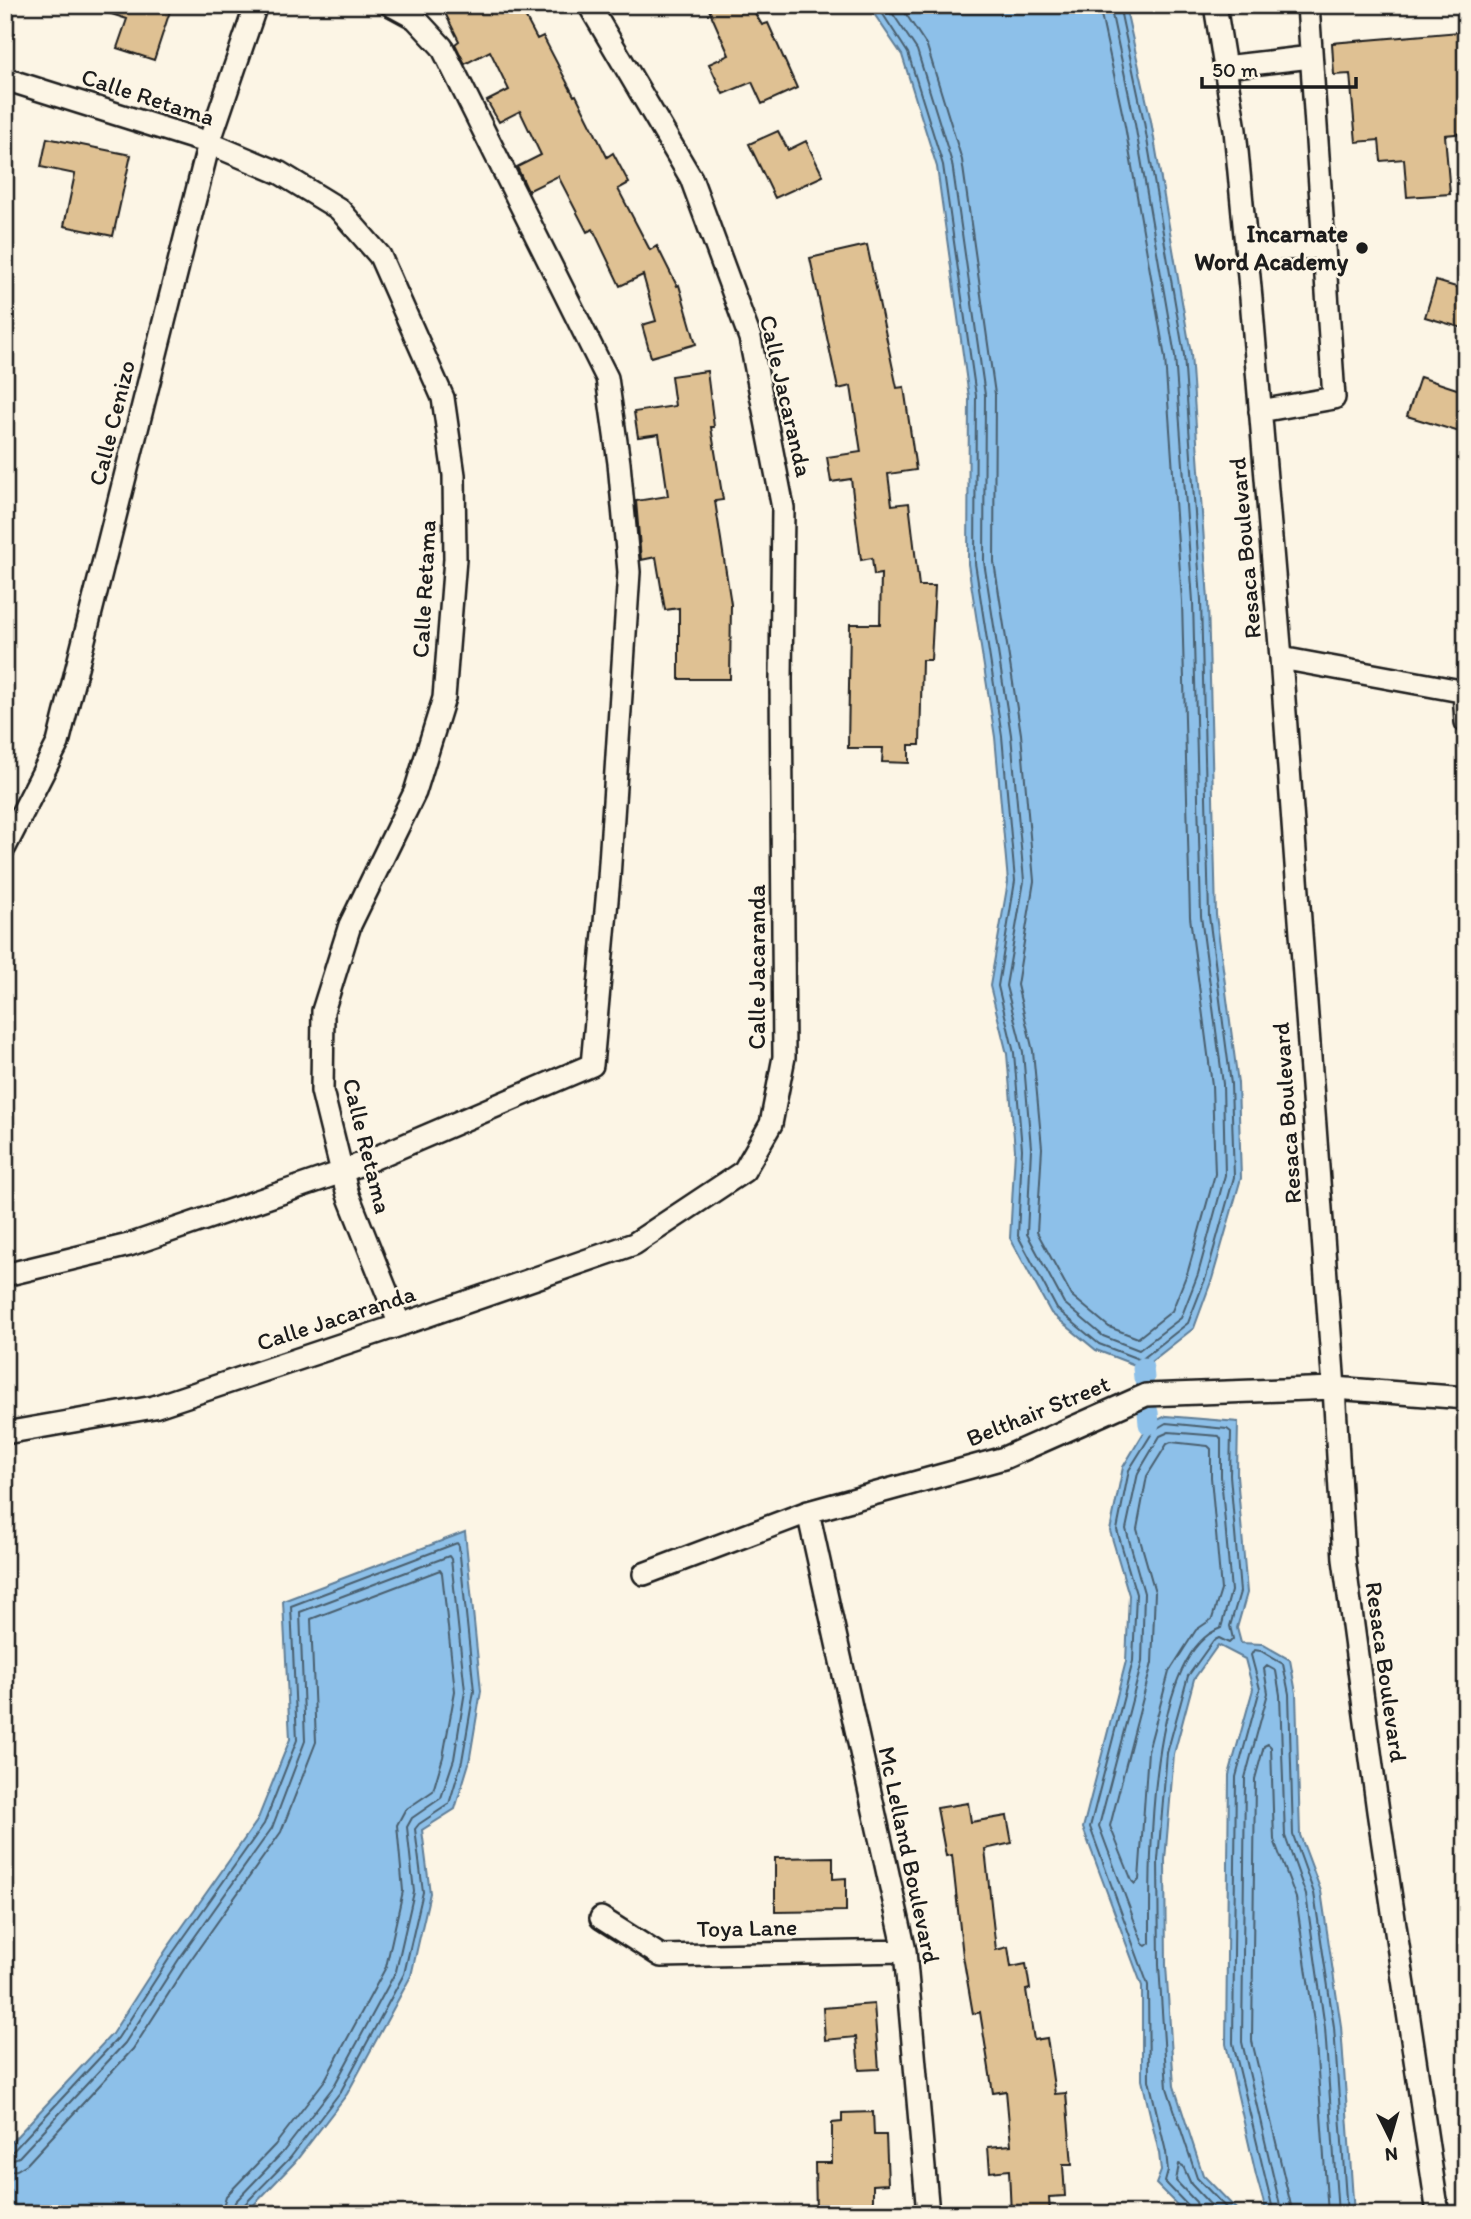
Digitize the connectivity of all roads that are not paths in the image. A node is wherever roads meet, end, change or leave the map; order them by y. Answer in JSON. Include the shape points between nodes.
{"nodes":[{"id":1,"x":256,"y":5,"type":"edge"},
{"id":2,"x":391,"y":5,"type":"edge"},
{"id":3,"x":589,"y":5,"type":"edge"},
{"id":4,"x":1215,"y":5,"type":"edge"},
{"id":5,"x":1308,"y":5,"type":"edge"},
{"id":6,"x":1311,"y":57,"type":"junction"},
{"id":7,"x":1225,"y":67,"type":"junction"},
{"id":8,"x":5,"y":79,"type":"edge"},
{"id":9,"x":209,"y":143,"type":"junction"},
{"id":10,"x":1323,"y":247,"type":"junction"},
{"id":11,"x":1247,"y":251,"type":"junction"},
{"id":12,"x":1260,"y":411,"type":"junction"},
{"id":13,"x":1281,"y":659,"type":"junction"},
{"id":14,"x":1465,"y":692,"type":"edge"},
{"id":15,"x":1466,"y":722,"type":"edge"},
{"id":16,"x":5,"y":847,"type":"edge"},
{"id":17,"x":342,"y":1172,"type":"junction"},
{"id":18,"x":5,"y":1275,"type":"edge"},
{"id":19,"x":400,"y":1325,"type":"junction"},
{"id":20,"x":1334,"y":1388,"type":"junction"},
{"id":21,"x":1466,"y":1398,"type":"edge"},
{"id":22,"x":5,"y":1433,"type":"edge"},
{"id":23,"x":808,"y":1512,"type":"junction"},
{"id":24,"x":644,"y":1574,"type":"dead end"},
{"id":25,"x":601,"y":1918,"type":"dead end"},
{"id":26,"x":905,"y":1951,"type":"junction"},
{"id":27,"x":928,"y":2214,"type":"edge"},
{"id":28,"x":1438,"y":2214,"type":"edge"}],
"edges":[{"from":1,"to":9,"type":"street","name":"Calle Cenizo"},
{"from":2,"to":17,"type":"street","via":[[415,18],[442,47],[607,378],[629,572],[626,647],[592,1066]]},
{"from":3,"to":19,"type":"street","name":"Calle Jacaranda","via":[[691,178],[750,338],[783,508],[784,1057],[771,1124],[744,1171],[634,1244]]},
{"from":4,"to":7,"type":"street","name":"Resaca Boulevard"},
{"from":5,"to":6,"type":"street"},
{"from":6,"to":7,"type":"street"},
{"from":6,"to":10,"type":"street"},
{"from":7,"to":11,"type":"street","name":"Resaca Boulevard"},
{"from":8,"to":9,"type":"street","name":"Calle Retama"},
{"from":9,"to":16,"type":"street","name":"Calle Cenizo","via":[[58,743]]},
{"from":9,"to":17,"type":"street","name":"Calle Retama","via":[[280,173],[339,209],[380,256],[443,398],[454,475],[456,559],[444,698],[415,792],[350,925],[323,1011],[322,1091]]},
{"from":10,"to":11,"type":"street"},
{"from":10,"to":12,"type":"street","via":[[1334,398]]},
{"from":11,"to":12,"type":"street","name":"Resaca Boulevard"},
{"from":12,"to":13,"type":"street","name":"Resaca Boulevard"},
{"from":13,"to":14,"type":"street"},
{"from":13,"to":20,"type":"street","name":"Resaca Boulevard"},
{"from":14,"to":15,"type":"street"},
{"from":17,"to":18,"type":"street","via":[[129,1245]]},
{"from":17,"to":19,"type":"street","name":"Calle Retama"},
{"from":19,"to":22,"type":"street","name":"Calle Jacaranda","via":[[154,1407]]},
{"from":20,"to":21,"type":"street","name":"Belthair Street"},
{"from":20,"to":23,"type":"street","name":"Belthair Street","via":[[1146,1395],[1004,1458]]},
{"from":20,"to":28,"type":"street","name":"Resaca Boulevard","via":[[1344,1559]]},
{"from":23,"to":24,"type":"street","name":"Belthair Street"},
{"from":23,"to":26,"type":"street","name":"Mc Lelland Boulevard"},
{"from":25,"to":26,"type":"street","name":"Toya Lane","via":[[661,1956]]},
{"from":26,"to":27,"type":"street","name":"Mc Lelland Boulevard"}]}
